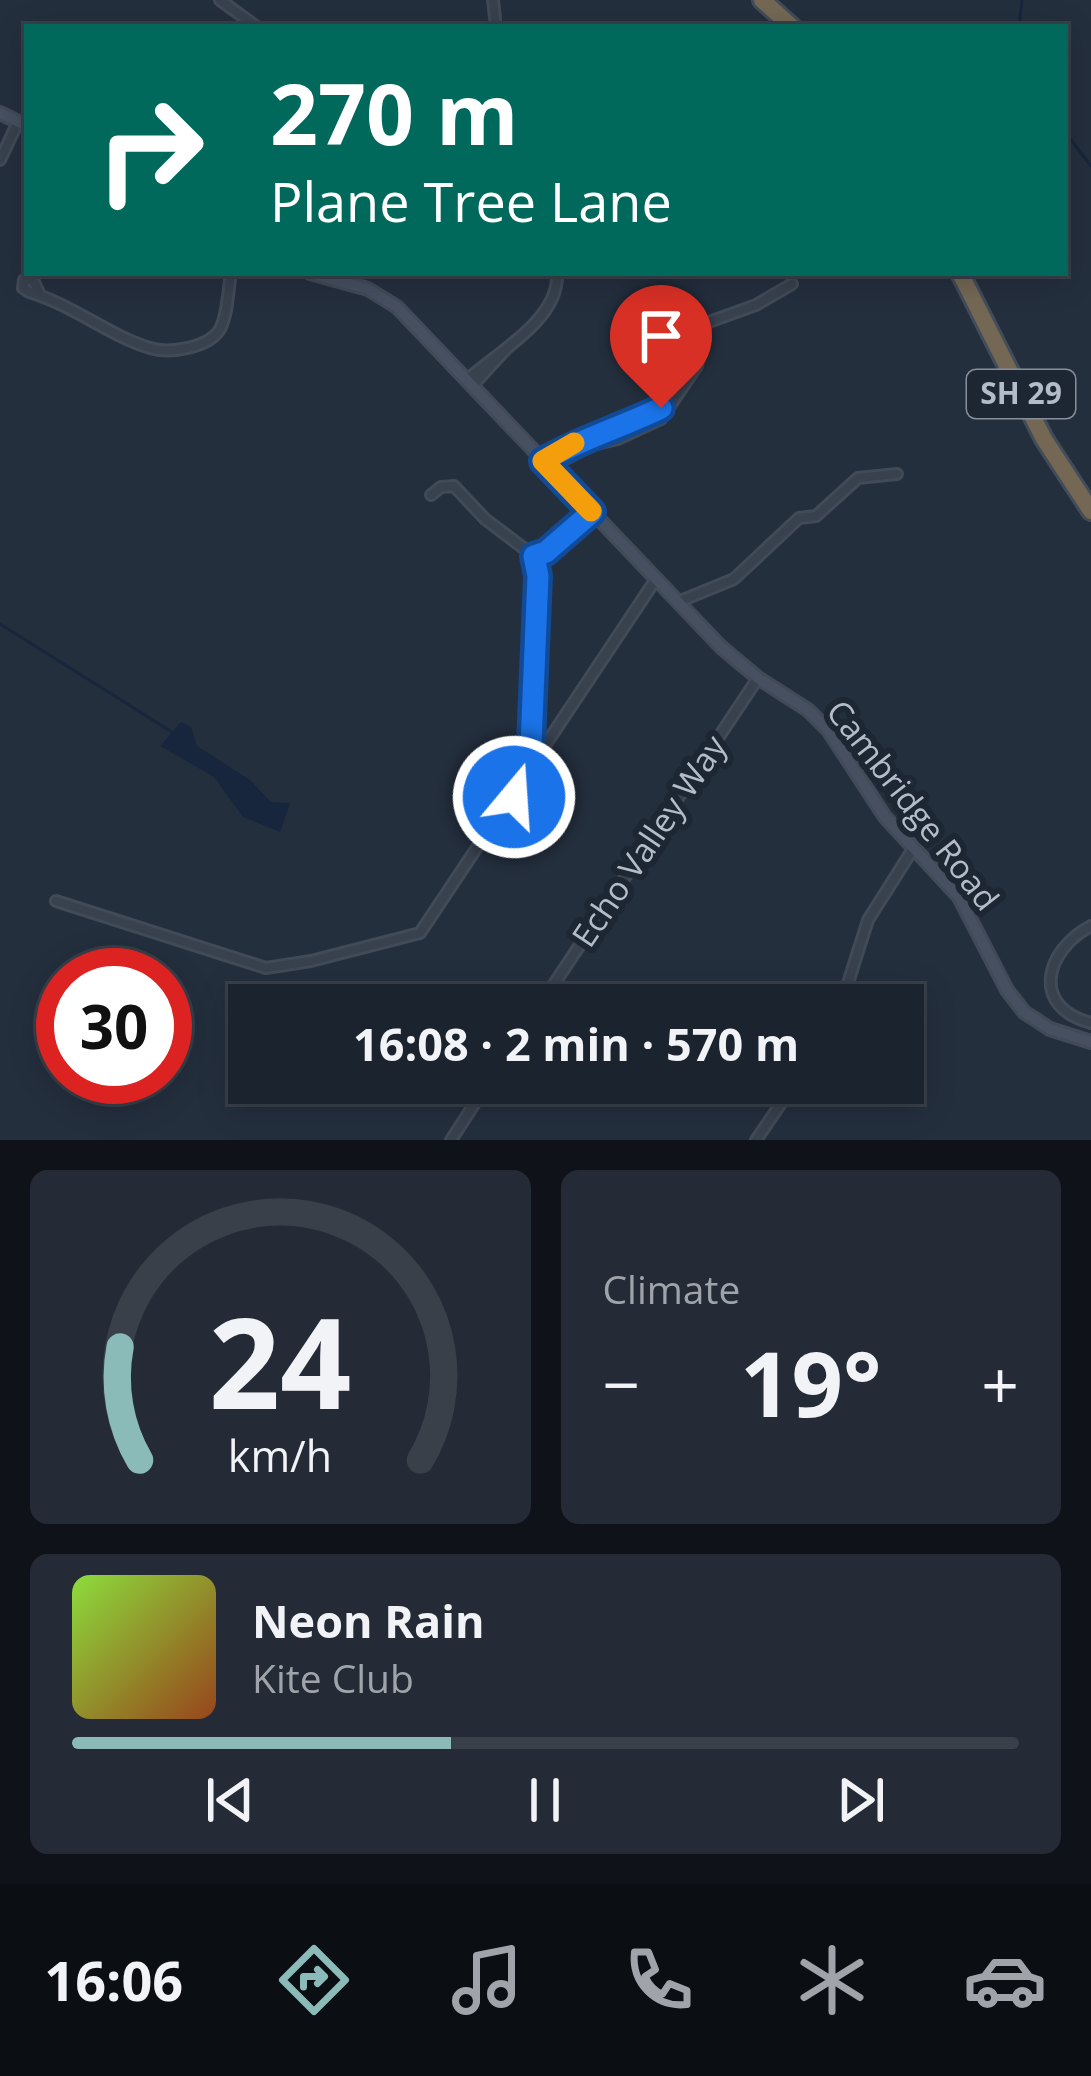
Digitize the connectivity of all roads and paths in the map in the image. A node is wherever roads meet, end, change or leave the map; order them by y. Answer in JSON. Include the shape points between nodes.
{"nodes":[{"id":1,"x":220,"y":0,"type":"edge"},
{"id":2,"x":762,"y":0,"type":"edge"},
{"id":3,"x":253,"y":24,"type":"edge"},
{"id":4,"x":790,"y":24,"type":"edge"},
{"id":5,"x":0,"y":113,"type":"edge"},
{"id":6,"x":23,"y":124,"type":"edge"},
{"id":7,"x":0,"y":160,"type":"edge"},
{"id":8,"x":230,"y":276,"type":"edge"},
{"id":9,"x":322,"y":276,"type":"edge"},
{"id":10,"x":557,"y":276,"type":"edge"},
{"id":11,"x":962,"y":276,"type":"edge"},
{"id":12,"x":792,"y":284,"type":"dead end"},
{"id":13,"x":40,"y":295,"type":"dead end"},
{"id":14,"x":693,"y":338,"type":"dead end"},
{"id":15,"x":470,"y":382,"type":"junction"},
{"id":16,"x":546,"y":464,"type":"junction"},
{"id":17,"x":897,"y":473,"type":"dead end"},
{"id":18,"x":431,"y":496,"type":"dead end"},
{"id":19,"x":1091,"y":511,"type":"edge"},
{"id":20,"x":592,"y":512,"type":"junction"},
{"id":21,"x":534,"y":556,"type":"junction"},
{"id":22,"x":656,"y":579,"type":"junction"},
{"id":23,"x":678,"y":602,"type":"junction"},
{"id":24,"x":758,"y":679,"type":"junction"},
{"id":25,"x":533,"y":766,"type":"junction"},
{"id":26,"x":914,"y":849,"type":"junction"},
{"id":27,"x":56,"y":901,"type":"dead end"},
{"id":28,"x":1091,"y":926,"type":"edge"},
{"id":29,"x":554,"y":984,"type":"edge"},
{"id":30,"x":848,"y":984,"type":"edge"},
{"id":31,"x":1091,"y":1023,"type":"edge"},
{"id":32,"x":1091,"y":1042,"type":"edge"},
{"id":33,"x":474,"y":1104,"type":"edge"},
{"id":34,"x":781,"y":1104,"type":"edge"},
{"id":35,"x":451,"y":1140,"type":"edge"},
{"id":36,"x":756,"y":1140,"type":"edge"}],
"edges":[{"from":1,"to":3,"type":"street"},
{"from":2,"to":4,"type":"highway"},
{"from":5,"to":6,"type":"main road"},
{"from":6,"to":7,"type":"street"},
{"from":8,"to":13,"type":"street","via":[[217,334],[172,351],[150,349]]},
{"from":9,"to":15,"type":"main road","name":"Cambridge Road","via":[[383,297]]},
{"from":10,"to":15,"type":"street","via":[[549,307]]},
{"from":11,"to":19,"type":"highway","number":"SH 29","via":[[1044,439]]},
{"from":12,"to":16,"type":"street","via":[[706,322],[697,367],[662,419]]},
{"from":14,"to":16,"type":"street","via":[[689,363],[661,408],[576,442]]},
{"from":15,"to":16,"type":"main road","name":"Cambridge Road"},
{"from":16,"to":20,"type":"main road","name":"Cambridge Road"},
{"from":17,"to":23,"type":"street","via":[[858,478],[734,578]]},
{"from":18,"to":21,"type":"street","via":[[454,486]]},
{"from":20,"to":21,"type":"street"},
{"from":20,"to":22,"type":"main road","name":"Cambridge Road"},
{"from":21,"to":25,"type":"street"},
{"from":22,"to":23,"type":"main road","name":"Cambridge Road"},
{"from":22,"to":25,"type":"street"},
{"from":23,"to":24,"type":"main road","name":"Cambridge Road"},
{"from":24,"to":26,"type":"main road","name":"Cambridge Road","via":[[828,730]]},
{"from":24,"to":29,"type":"street","name":"Echo Valley Way"},
{"from":25,"to":27,"type":"street","via":[[413,937],[266,968]]},
{"from":26,"to":30,"type":"street","via":[[868,920]]},
{"from":26,"to":32,"type":"main road","name":"Cambridge Road","via":[[959,897],[1024,1012]]},
{"from":28,"to":31,"type":"street","via":[[1054,959],[1049,976],[1063,1007]]},
{"from":33,"to":35,"type":"street"},
{"from":34,"to":36,"type":"street"}]}
